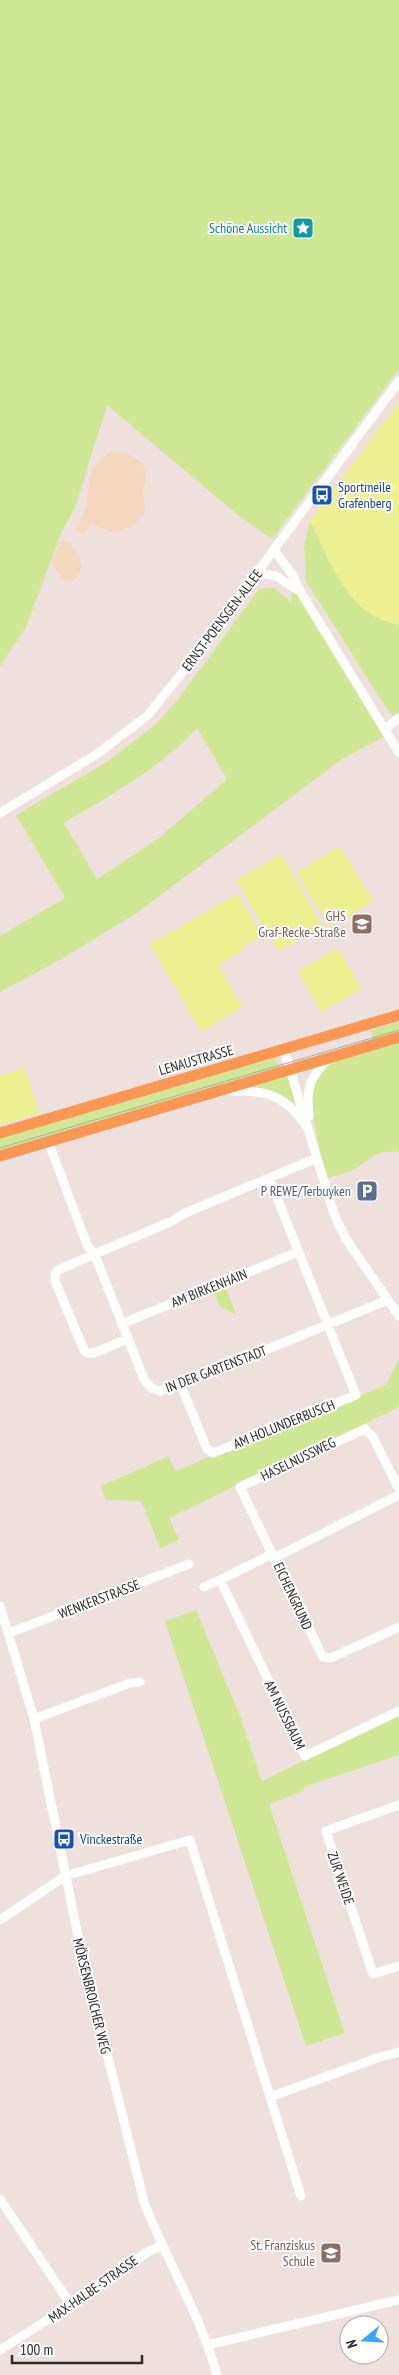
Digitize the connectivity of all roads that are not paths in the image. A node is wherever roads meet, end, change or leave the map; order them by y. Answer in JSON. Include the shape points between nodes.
{"nodes":[{"id":1,"x":399,"y":381,"type":"edge"},
{"id":2,"x":274,"y":550,"type":"junction"},
{"id":3,"x":257,"y":573,"type":"junction"},
{"id":4,"x":300,"y":591,"type":"junction"},
{"id":5,"x":399,"y":718,"type":"edge"},
{"id":6,"x":385,"y":729,"type":"junction"},
{"id":7,"x":399,"y":753,"type":"edge"},
{"id":8,"x":0,"y":813,"type":"edge"},
{"id":9,"x":399,"y":1014,"type":"edge"},
{"id":10,"x":399,"y":1037,"type":"edge"},
{"id":11,"x":284,"y":1050,"type":"junction"},
{"id":12,"x":329,"y":1058,"type":"junction"},
{"id":13,"x":290,"y":1070,"type":"junction"},
{"id":14,"x":218,"y":1091,"type":"junction"},
{"id":15,"x":310,"y":1131,"type":"junction"},
{"id":16,"x":0,"y":1133,"type":"edge"},
{"id":17,"x":48,"y":1141,"type":"junction"},
{"id":18,"x":0,"y":1156,"type":"edge"},
{"id":19,"x":317,"y":1158,"type":"junction"},
{"id":20,"x":269,"y":1178,"type":"junction"},
{"id":21,"x":298,"y":1252,"type":"junction"},
{"id":22,"x":94,"y":1253,"type":"junction"},
{"id":23,"x":388,"y":1300,"type":"junction"},
{"id":24,"x":399,"y":1316,"type":"edge"},
{"id":25,"x":121,"y":1324,"type":"junction"},
{"id":26,"x":327,"y":1324,"type":"junction"},
{"id":27,"x":127,"y":1339,"type":"junction"},
{"id":28,"x":180,"y":1383,"type":"junction"},
{"id":29,"x":399,"y":1489,"type":"edge"},
{"id":30,"x":399,"y":1495,"type":"edge"},
{"id":31,"x":273,"y":1556,"type":"junction"},
{"id":32,"x":189,"y":1564,"type":"dead end"},
{"id":33,"x":220,"y":1580,"type":"junction"},
{"id":34,"x":204,"y":1588,"type":"dead end"},
{"id":35,"x":0,"y":1606,"type":"edge"},
{"id":36,"x":399,"y":1627,"type":"edge"},
{"id":37,"x":9,"y":1633,"type":"junction"},
{"id":38,"x":140,"y":1682,"type":"dead end"},
{"id":39,"x":399,"y":1711,"type":"edge"},
{"id":40,"x":34,"y":1719,"type":"junction"},
{"id":41,"x":399,"y":1805,"type":"edge"},
{"id":42,"x":65,"y":1876,"type":"junction"},
{"id":43,"x":0,"y":1920,"type":"edge"},
{"id":44,"x":399,"y":1966,"type":"edge"},
{"id":45,"x":399,"y":2052,"type":"edge"},
{"id":46,"x":270,"y":2097,"type":"junction"},
{"id":47,"x":301,"y":2196,"type":"dead end"},
{"id":48,"x":0,"y":2199,"type":"edge"},
{"id":49,"x":161,"y":2246,"type":"junction"},
{"id":50,"x":399,"y":2300,"type":"edge"},
{"id":51,"x":71,"y":2305,"type":"junction"},
{"id":52,"x":207,"y":2345,"type":"junction"},
{"id":53,"x":0,"y":2350,"type":"edge"},
{"id":54,"x":216,"y":2375,"type":"edge"}],
"edges":[{"from":1,"to":2,"type":"street","name":"ERNST-POENSGEN-ALLEE"},
{"from":2,"to":3,"type":"street","name":"ERNST-POENSGEN-ALLEE"},
{"from":2,"to":4,"type":"street"},
{"from":3,"to":4,"type":"street","via":[[276,576]]},
{"from":3,"to":8,"type":"street","name":"ERNST-POENSGEN-ALLEE","via":[[147,716],[97,754]]},
{"from":4,"to":6,"type":"street"},
{"from":5,"to":6,"type":"street"},
{"from":6,"to":7,"type":"street"},
{"from":9,"to":11,"type":"main road","name":"LENAUSTRASSE"},
{"from":10,"to":12,"type":"main road"},
{"from":11,"to":13,"type":"street"},
{"from":11,"to":16,"type":"main road","name":"LENAUSTRASSE"},
{"from":12,"to":13,"type":"main road"},
{"from":12,"to":15,"type":"street","via":[[316,1071],[309,1085]]},
{"from":13,"to":14,"type":"main road"},
{"from":13,"to":15,"type":"street"},
{"from":14,"to":15,"type":"street","via":[[251,1090],[284,1100]]},
{"from":14,"to":17,"type":"main road"},
{"from":15,"to":19,"type":"street"},
{"from":17,"to":18,"type":"main road"},
{"from":17,"to":22,"type":"street","name":"IN DER GARTENSTADT","via":[[80,1228]]},
{"from":19,"to":20,"type":"street"},
{"from":19,"to":23,"type":"street","via":[[342,1230]]},
{"from":20,"to":21,"type":"street"},
{"from":20,"to":22,"type":"street"},
{"from":21,"to":25,"type":"street","name":"AM BIRKENHAIN"},
{"from":21,"to":26,"type":"street"},
{"from":22,"to":25,"type":"street","name":"IN DER GARTENSTADT"},
{"from":22,"to":27,"type":"street","via":[[58,1270],[56,1281],[87,1353]]},
{"from":23,"to":24,"type":"street"},
{"from":23,"to":26,"type":"street","name":"IN DER GARTENSTADT"},
{"from":25,"to":27,"type":"street","name":"IN DER GARTENSTADT"},
{"from":26,"to":28,"type":"street","name":"IN DER GARTENSTADT"},
{"from":26,"to":28,"type":"street","name":"AM HOLUNDERBUSCH","via":[[356,1395],[216,1452],[211,1453],[207,1449]]},
{"from":27,"to":28,"type":"street","name":"IN DER GARTENSTADT","via":[[151,1388],[160,1391]]},
{"from":29,"to":31,"type":"street","name":"HASELNUSSWEG","via":[[373,1437],[365,1429],[240,1487]]},
{"from":30,"to":31,"type":"street","name":"EICHENGRUND"},
{"from":31,"to":33,"type":"street"},
{"from":31,"to":36,"type":"street","name":"EICHENGRUND","via":[[323,1657],[331,1658]]},
{"from":32,"to":37,"type":"street","name":"WENKERSTRASSE"},
{"from":33,"to":34,"type":"street"},
{"from":33,"to":39,"type":"street","name":"AM NUSSBAUM","via":[[305,1756]]},
{"from":35,"to":37,"type":"street","name":"MÖRSENBROICHER WEG"},
{"from":37,"to":40,"type":"street","name":"MÖRSENBROICHER WEG"},
{"from":38,"to":40,"type":"street"},
{"from":40,"to":42,"type":"street","name":"MÖRSENBROICHER WEG"},
{"from":41,"to":44,"type":"street","name":"ZUR WEIDE","via":[[326,1831],[373,1974]]},
{"from":42,"to":43,"type":"street"},
{"from":42,"to":46,"type":"street","via":[[190,1840]]},
{"from":42,"to":49,"type":"street","name":"MÖRSENBROICHER WEG","via":[[142,2196]]},
{"from":45,"to":46,"type":"street"},
{"from":46,"to":47,"type":"street"},
{"from":48,"to":51,"type":"street"},
{"from":49,"to":51,"type":"street","name":"MAX-HALBE-STRASSE"},
{"from":49,"to":52,"type":"street","name":"MÖRSENBROICHER WEG"},
{"from":50,"to":52,"type":"street"},
{"from":51,"to":53,"type":"street","name":"MAX-HALBE-STRASSE"},
{"from":52,"to":54,"type":"street","name":"MÖRSENBROICHER WEG"}]}
